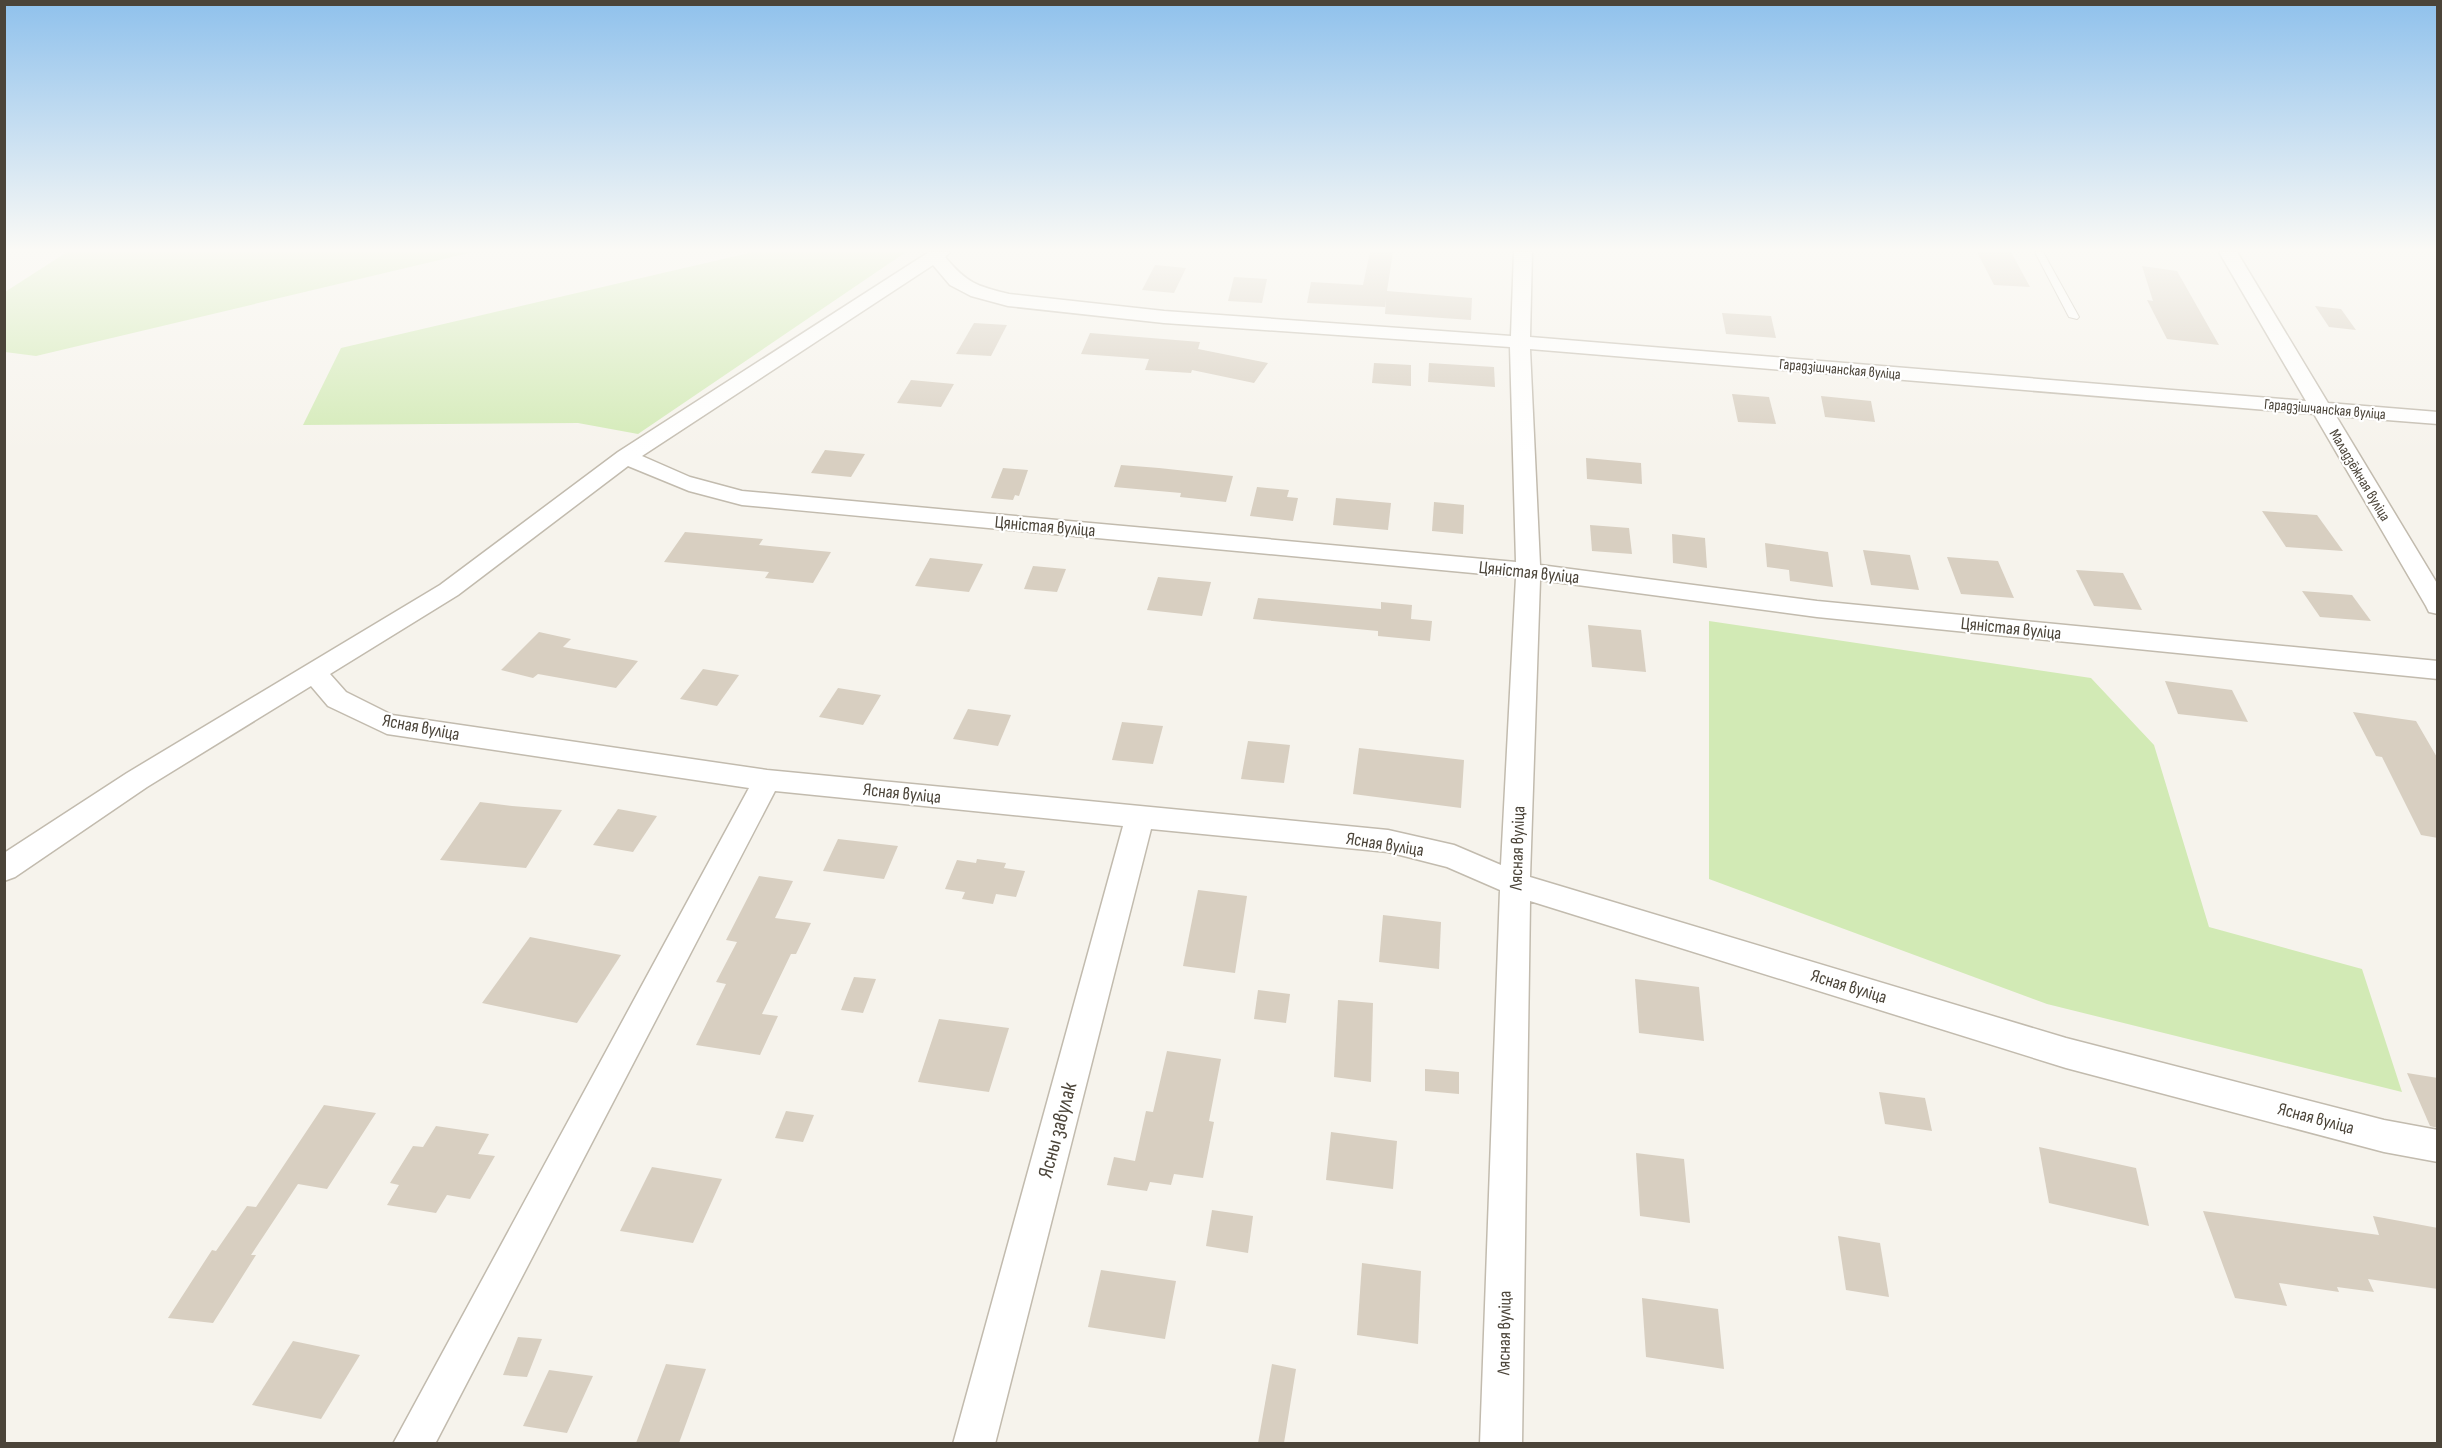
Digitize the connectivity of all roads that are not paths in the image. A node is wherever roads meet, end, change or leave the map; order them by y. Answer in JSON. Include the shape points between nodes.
{"nodes":[{"id":1,"x":837,"y":320,"type":"edge"},
{"id":2,"x":1201,"y":320,"type":"edge"},
{"id":3,"x":1521,"y":320,"type":"edge"},
{"id":4,"x":2268,"y":320,"type":"edge"},
{"id":5,"x":1520,"y":342,"type":"junction"},
{"id":6,"x":2320,"y":409,"type":"junction"},
{"id":7,"x":2438,"y":418,"type":"edge"},
{"id":8,"x":626,"y":457,"type":"junction"},
{"id":9,"x":1528,"y":571,"type":"junction"},
{"id":10,"x":2438,"y":606,"type":"edge"},
{"id":11,"x":2438,"y":670,"type":"edge"},
{"id":12,"x":315,"y":673,"type":"junction"},
{"id":13,"x":767,"y":780,"type":"junction"},
{"id":14,"x":1140,"y":817,"type":"junction"},
{"id":15,"x":4,"y":869,"type":"edge"},
{"id":16,"x":1515,"y":884,"type":"junction"},
{"id":17,"x":2438,"y":1146,"type":"edge"},
{"id":18,"x":413,"y":1443,"type":"edge"},
{"id":19,"x":974,"y":1443,"type":"edge"},
{"id":20,"x":1501,"y":1443,"type":"edge"}],
"edges":[{"from":1,"to":8,"type":"street"},
{"from":2,"to":5,"type":"street","name":"Гарадзішчанская вуліца"},
{"from":3,"to":5,"type":"street","name":"Лясная вуліца"},
{"from":4,"to":6,"type":"street","name":"Маладзёжная вуліца"},
{"from":5,"to":6,"type":"street","name":"Гарадзішчанская вуліца"},
{"from":5,"to":9,"type":"street","name":"Лясная вуліца"},
{"from":6,"to":7,"type":"street","name":"Гарадзішчанская вуліца"},
{"from":6,"to":10,"type":"street","name":"Маладзёжная вуліца"},
{"from":8,"to":9,"type":"street","name":"Цяністая вуліца","via":[[679,482],[741,498]]},
{"from":8,"to":12,"type":"street","via":[[449,590]]},
{"from":9,"to":11,"type":"street","name":"Цяністая вуліца","via":[[1817,609]]},
{"from":9,"to":16,"type":"street","name":"Лясная вуліца"},
{"from":12,"to":13,"type":"street","name":"Ясная вуліца","via":[[337,699],[387,724]]},
{"from":12,"to":15,"type":"street","via":[[137,780]]},
{"from":13,"to":14,"type":"street","name":"Ясная вуліца"},
{"from":13,"to":18,"type":"street"},
{"from":14,"to":16,"type":"street","name":"Ясная вуліца","via":[[1388,841],[1454,857]]},
{"from":14,"to":19,"type":"street","name":"Ясны завулак"},
{"from":16,"to":17,"type":"street","name":"Ясная вуліца","via":[[2067,1053],[2384,1136]]},
{"from":16,"to":20,"type":"street","name":"Лясная вуліца"}]}
